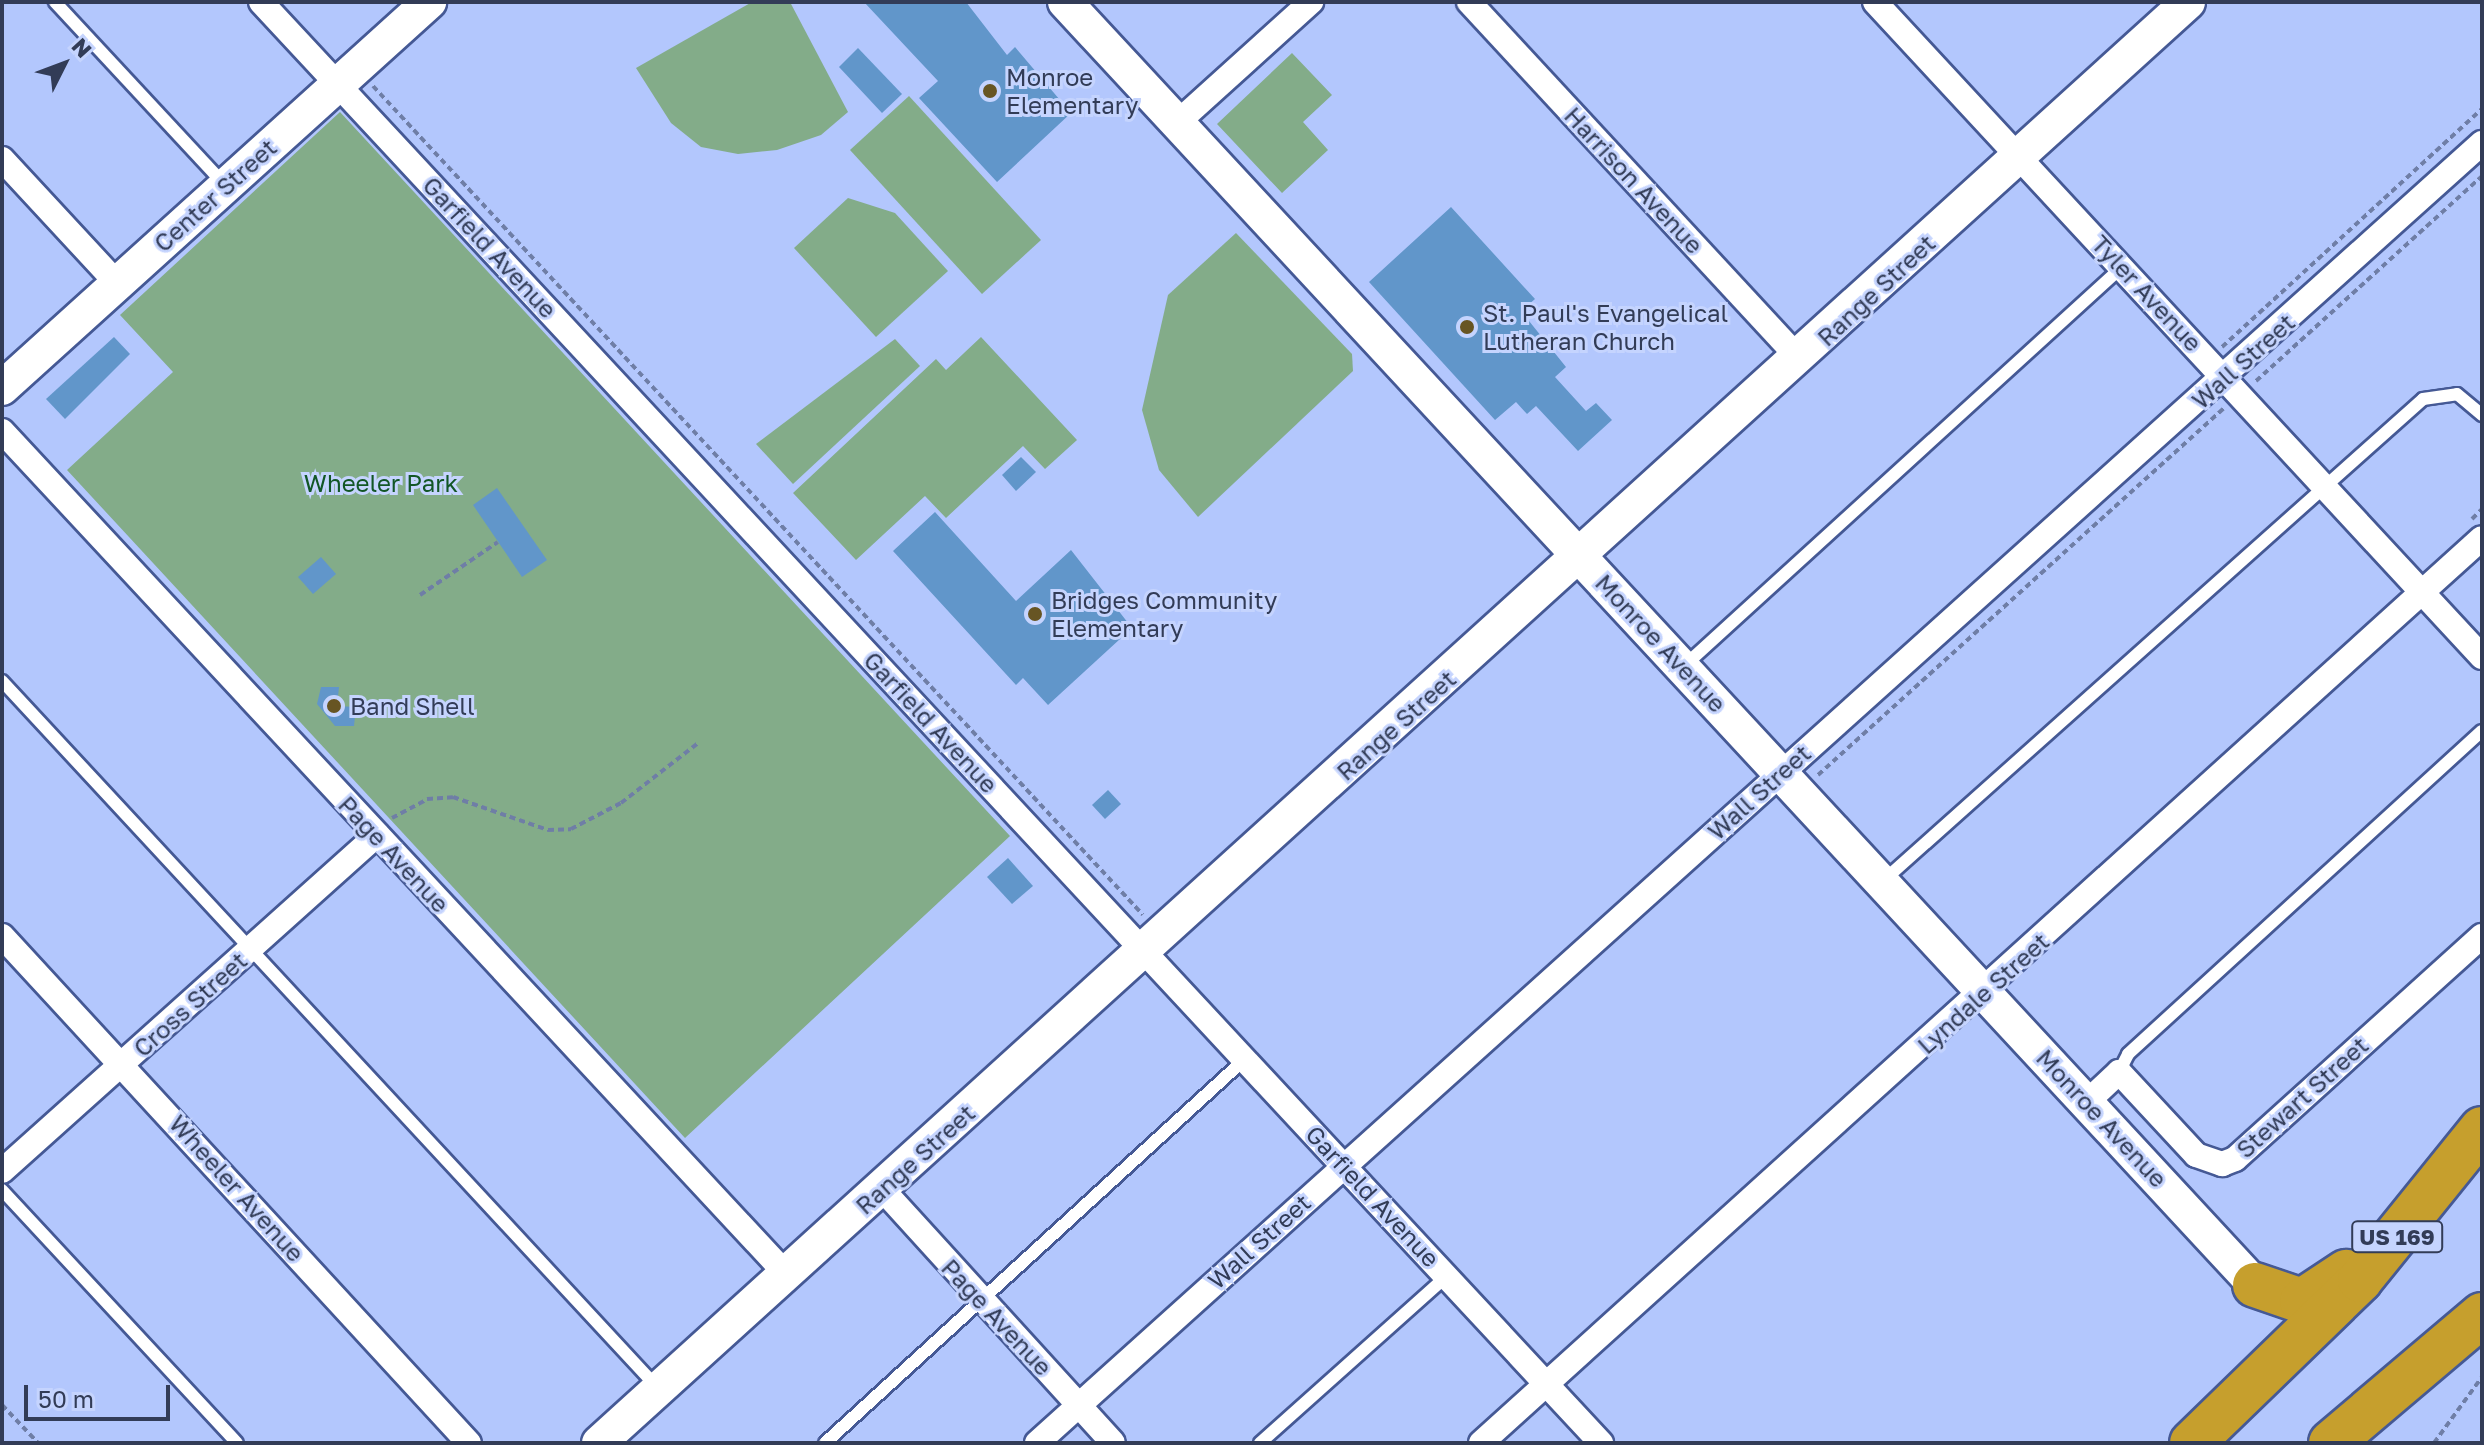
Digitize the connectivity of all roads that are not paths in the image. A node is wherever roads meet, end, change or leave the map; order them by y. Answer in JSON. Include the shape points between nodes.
{"nodes":[{"id":1,"x":55,"y":2,"type":"edge"},
{"id":2,"x":261,"y":2,"type":"edge"},
{"id":3,"x":429,"y":2,"type":"edge"},
{"id":4,"x":1065,"y":2,"type":"edge"},
{"id":5,"x":1311,"y":2,"type":"edge"},
{"id":6,"x":1469,"y":2,"type":"edge"},
{"id":7,"x":1875,"y":2,"type":"edge"},
{"id":8,"x":2188,"y":2,"type":"edge"},
{"id":9,"x":347,"y":76,"type":"junction"},
{"id":10,"x":1177,"y":123,"type":"junction"},
{"id":11,"x":2482,"y":143,"type":"edge"},
{"id":12,"x":2020,"y":157,"type":"junction"},
{"id":13,"x":2,"y":159,"type":"edge"},
{"id":14,"x":225,"y":186,"type":"junction"},
{"id":15,"x":2122,"y":267,"type":"junction"},
{"id":16,"x":117,"y":283,"type":"junction"},
{"id":17,"x":1800,"y":359,"type":"junction"},
{"id":18,"x":2218,"y":369,"type":"junction"},
{"id":19,"x":5,"y":379,"type":"edge"},
{"id":20,"x":2482,"y":415,"type":"edge"},
{"id":21,"x":2,"y":431,"type":"edge"},
{"id":22,"x":2324,"y":485,"type":"junction"},
{"id":23,"x":2482,"y":538,"type":"edge"},
{"id":24,"x":1581,"y":556,"type":"junction"},
{"id":25,"x":2422,"y":593,"type":"junction"},
{"id":26,"x":2482,"y":657,"type":"edge"},
{"id":27,"x":1683,"y":667,"type":"junction"},
{"id":28,"x":2,"y":681,"type":"edge"},
{"id":29,"x":2482,"y":731,"type":"edge"},
{"id":30,"x":1788,"y":779,"type":"junction"},
{"id":31,"x":384,"y":826,"type":"junction"},
{"id":32,"x":1883,"y":881,"type":"junction"},
{"id":33,"x":2,"y":936,"type":"edge"},
{"id":34,"x":2482,"y":936,"type":"edge"},
{"id":35,"x":1152,"y":946,"type":"junction"},
{"id":36,"x":252,"y":948,"type":"junction"},
{"id":37,"x":1985,"y":991,"type":"junction"},
{"id":38,"x":1245,"y":1059,"type":"junction"},
{"id":39,"x":124,"y":1064,"type":"junction"},
{"id":40,"x":2119,"y":1072,"type":"junction"},
{"id":41,"x":2087,"y":1102,"type":"junction"},
{"id":42,"x":2470,"y":1146,"type":"edge"},
{"id":43,"x":1343,"y":1165,"type":"junction"},
{"id":44,"x":2,"y":1171,"type":"edge"},
{"id":45,"x":882,"y":1189,"type":"junction"},
{"id":46,"x":2,"y":1190,"type":"edge"},
{"id":47,"x":787,"y":1275,"type":"junction"},
{"id":48,"x":1447,"y":1276,"type":"junction"},
{"id":49,"x":2255,"y":1285,"type":"junction"},
{"id":50,"x":982,"y":1302,"type":"junction"},
{"id":51,"x":2482,"y":1315,"type":"edge"},
{"id":52,"x":1546,"y":1383,"type":"junction"},
{"id":53,"x":659,"y":1389,"type":"junction"},
{"id":54,"x":2242,"y":1398,"type":"junction"},
{"id":55,"x":1079,"y":1405,"type":"junction"},
{"id":56,"x":237,"y":1443,"type":"edge"},
{"id":57,"x":469,"y":1443,"type":"edge"},
{"id":58,"x":599,"y":1443,"type":"edge"},
{"id":59,"x":825,"y":1443,"type":"edge"},
{"id":60,"x":1037,"y":1443,"type":"edge"},
{"id":61,"x":1113,"y":1443,"type":"edge"},
{"id":62,"x":1260,"y":1443,"type":"edge"},
{"id":63,"x":1481,"y":1443,"type":"edge"},
{"id":64,"x":1601,"y":1443,"type":"edge"},
{"id":65,"x":2192,"y":1443,"type":"edge"},
{"id":66,"x":2331,"y":1443,"type":"edge"}],
"edges":[{"from":1,"to":14,"type":"lane"},
{"from":2,"to":9,"type":"street","name":"Garfield Avenue"},
{"from":3,"to":9,"type":"street","name":"Center Street"},
{"from":4,"to":10,"type":"street","name":"Monroe Avenue"},
{"from":5,"to":10,"type":"street"},
{"from":6,"to":17,"type":"street","name":"Harrison Avenue"},
{"from":7,"to":12,"type":"street","name":"Tyler Avenue"},
{"from":8,"to":12,"type":"street","name":"Range Street"},
{"from":9,"to":14,"type":"street","name":"Center Street"},
{"from":9,"to":35,"type":"street","name":"Garfield Avenue"},
{"from":10,"to":24,"type":"street","name":"Monroe Avenue"},
{"from":11,"to":18,"type":"street","name":"Wall Street"},
{"from":12,"to":15,"type":"street","name":"Tyler Avenue"},
{"from":12,"to":17,"type":"street","name":"Range Street"},
{"from":13,"to":16,"type":"street"},
{"from":14,"to":16,"type":"street","name":"Center Street"},
{"from":15,"to":18,"type":"street","name":"Tyler Avenue"},
{"from":15,"to":27,"type":"lane"},
{"from":16,"to":19,"type":"street","name":"Center Street"},
{"from":17,"to":24,"type":"street","name":"Range Street"},
{"from":18,"to":22,"type":"street","name":"Tyler Avenue"},
{"from":18,"to":30,"type":"street","name":"Wall Street"},
{"from":20,"to":22,"type":"lane","via":[[2457,394],[2431,394]]},
{"from":21,"to":31,"type":"street","name":"Page Avenue"},
{"from":22,"to":25,"type":"street","name":"Tyler Avenue"},
{"from":22,"to":32,"type":"lane"},
{"from":23,"to":25,"type":"street","name":"Lyndale Street"},
{"from":24,"to":27,"type":"street","name":"Monroe Avenue"},
{"from":24,"to":35,"type":"street","name":"Range Street"},
{"from":25,"to":26,"type":"street","name":"Tyler Avenue"},
{"from":25,"to":37,"type":"street","name":"Lyndale Street"},
{"from":27,"to":30,"type":"street","name":"Monroe Avenue"},
{"from":28,"to":36,"type":"lane"},
{"from":29,"to":40,"type":"lane","via":[[2128,1054]]},
{"from":30,"to":32,"type":"street","name":"Monroe Avenue"},
{"from":30,"to":43,"type":"street","name":"Wall Street"},
{"from":31,"to":36,"type":"street","name":"Cross Street"},
{"from":31,"to":47,"type":"street","name":"Page Avenue"},
{"from":32,"to":37,"type":"street","name":"Monroe Avenue"},
{"from":33,"to":39,"type":"street","name":"Wheeler Avenue"},
{"from":34,"to":40,"type":"street","name":"Stewart Street","via":[[2222,1164],[2196,1155]]},
{"from":35,"to":38,"type":"street","name":"Garfield Avenue"},
{"from":35,"to":45,"type":"street","name":"Range Street"},
{"from":36,"to":39,"type":"street","name":"Cross Street"},
{"from":36,"to":53,"type":"lane"},
{"from":37,"to":41,"type":"street","name":"Monroe Avenue"},
{"from":37,"to":52,"type":"street","name":"Lyndale Street"},
{"from":38,"to":43,"type":"street","name":"Garfield Avenue"},
{"from":38,"to":50,"type":"lane"},
{"from":39,"to":44,"type":"street","name":"Cross Street"},
{"from":39,"to":57,"type":"street","name":"Wheeler Avenue"},
{"from":40,"to":41,"type":"street"},
{"from":41,"to":49,"type":"street","name":"Monroe Avenue"},
{"from":42,"to":49,"type":"highway","via":[[2317,1298],[2290,1302]]},
{"from":42,"to":54,"type":"highway","number":"US 169","via":[[2360,1280]]},
{"from":43,"to":48,"type":"street","name":"Garfield Avenue"},
{"from":43,"to":55,"type":"street","name":"Wall Street"},
{"from":45,"to":47,"type":"street","name":"Range Street"},
{"from":45,"to":50,"type":"street","name":"Page Avenue"},
{"from":46,"to":56,"type":"lane"},
{"from":47,"to":53,"type":"street","name":"Range Street"},
{"from":48,"to":52,"type":"street","name":"Garfield Avenue"},
{"from":48,"to":62,"type":"lane"},
{"from":49,"to":54,"type":"highway","via":[[2274,1338]]},
{"from":50,"to":55,"type":"street","name":"Page Avenue"},
{"from":50,"to":59,"type":"lane"},
{"from":51,"to":66,"type":"highway"},
{"from":52,"to":63,"type":"street","name":"Lyndale Street"},
{"from":52,"to":64,"type":"street","name":"Garfield Avenue"},
{"from":53,"to":58,"type":"street","name":"Range Street"},
{"from":54,"to":65,"type":"highway","number":"US 169"},
{"from":55,"to":60,"type":"street","name":"Wall Street"},
{"from":55,"to":61,"type":"street","name":"Page Avenue"}]}
